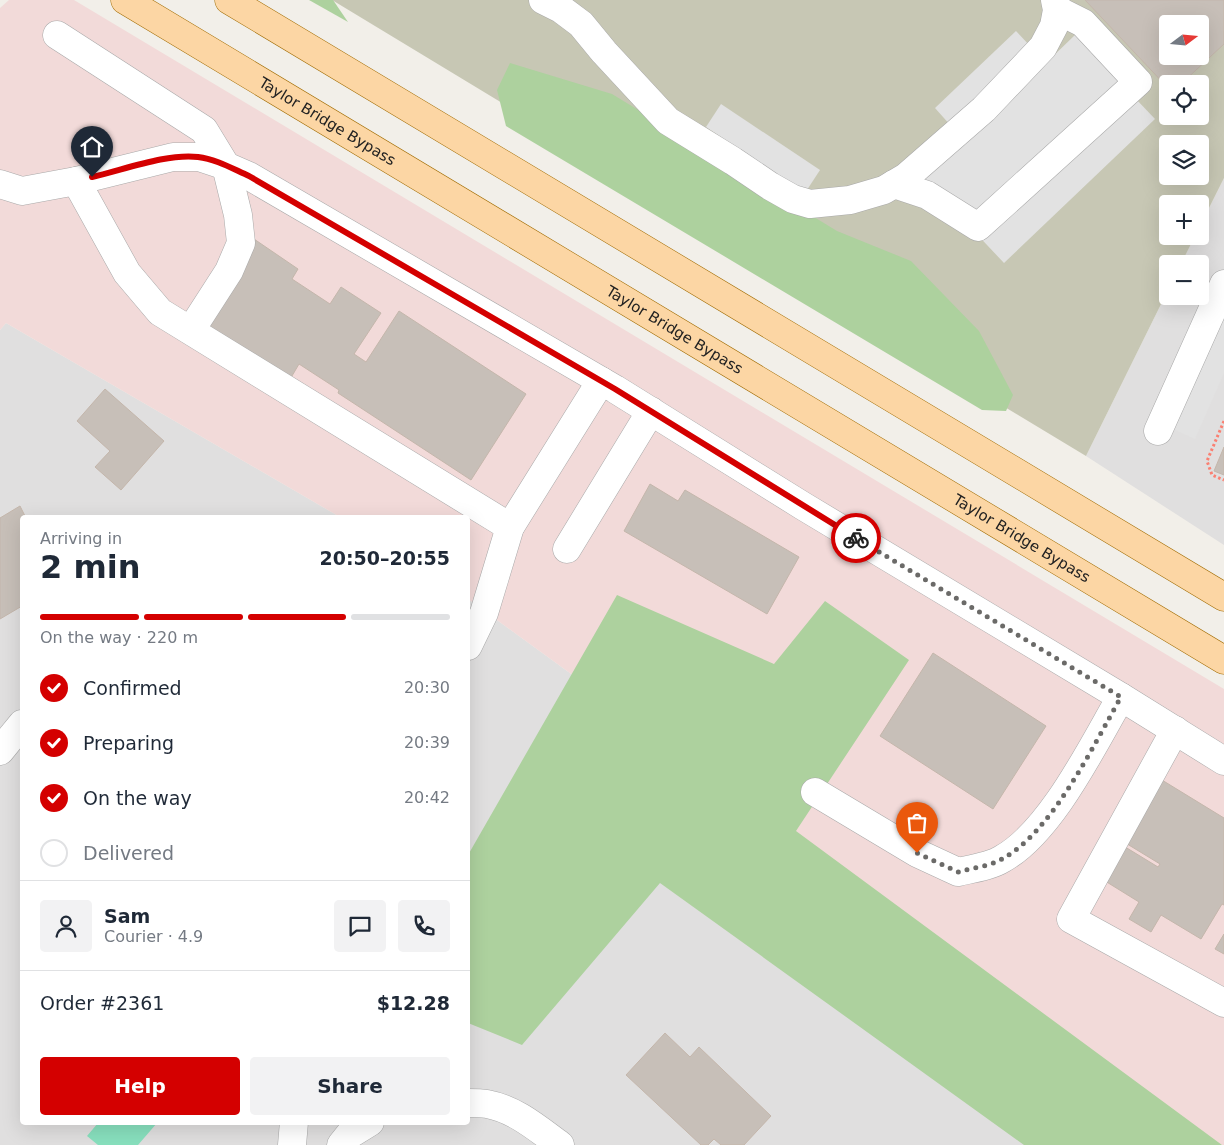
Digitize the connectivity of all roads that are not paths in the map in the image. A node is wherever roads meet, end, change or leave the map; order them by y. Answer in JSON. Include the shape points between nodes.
{"nodes":[{"id":1,"x":125,"y":0,"type":"edge"},
{"id":2,"x":229,"y":0,"type":"edge"},
{"id":3,"x":543,"y":0,"type":"edge"},
{"id":4,"x":1056,"y":5,"type":"edge"},
{"id":5,"x":57,"y":34,"type":"dead end"},
{"id":6,"x":226,"y":166,"type":"junction"},
{"id":7,"x":76,"y":181,"type":"junction"},
{"id":8,"x":0,"y":184,"type":"edge"},
{"id":9,"x":894,"y":184,"type":"junction"},
{"id":10,"x":1224,"y":284,"type":"edge"},
{"id":11,"x":191,"y":330,"type":"junction"},
{"id":12,"x":602,"y":381,"type":"junction"},
{"id":13,"x":651,"y":412,"type":"junction"},
{"id":14,"x":1158,"y":430,"type":"dead end"},
{"id":15,"x":510,"y":527,"type":"junction"},
{"id":16,"x":567,"y":549,"type":"dead end"},
{"id":17,"x":1224,"y":598,"type":"edge"},
{"id":18,"x":470,"y":642,"type":"edge"},
{"id":19,"x":1224,"y":660,"type":"edge"},
{"id":20,"x":1121,"y":697,"type":"junction"},
{"id":21,"x":20,"y":726,"type":"edge"},
{"id":22,"x":1175,"y":730,"type":"junction"},
{"id":23,"x":0,"y":751,"type":"edge"},
{"id":24,"x":1224,"y":761,"type":"edge"},
{"id":25,"x":815,"y":792,"type":"dead end"},
{"id":26,"x":1224,"y":1003,"type":"edge"},
{"id":27,"x":470,"y":1103,"type":"edge"},
{"id":28,"x":294,"y":1125,"type":"edge"},
{"id":29,"x":365,"y":1125,"type":"edge"},
{"id":30,"x":292,"y":1145,"type":"edge"},
{"id":31,"x":341,"y":1145,"type":"edge"},
{"id":32,"x":560,"y":1145,"type":"edge"}],
"edges":[{"from":1,"to":19,"type":"main road","name":"Taylor Bridge Bypass"},
{"from":2,"to":17,"type":"main road"},
{"from":3,"to":9,"type":"street","via":[[581,24],[668,121],[793,199],[810,204],[850,200]]},
{"from":4,"to":9,"type":"street","via":[[1054,26],[1043,47],[984,109]]},
{"from":4,"to":9,"type":"street","via":[[1083,23],[1138,82],[978,227],[927,195]]},
{"from":5,"to":6,"type":"street","via":[[204,130]]},
{"from":6,"to":7,"type":"street","via":[[199,157],[173,157]]},
{"from":6,"to":11,"type":"street","via":[[242,243],[229,271]]},
{"from":6,"to":12,"type":"street","via":[[249,176]]},
{"from":7,"to":8,"type":"street","via":[[22,191]]},
{"from":7,"to":11,"type":"street","via":[[127,273],[160,312]]},
{"from":10,"to":14,"type":"street"},
{"from":11,"to":15,"type":"street"},
{"from":12,"to":13,"type":"street"},
{"from":12,"to":15,"type":"street"},
{"from":13,"to":16,"type":"street"},
{"from":13,"to":20,"type":"street"},
{"from":15,"to":18,"type":"street","via":[[484,614]]},
{"from":20,"to":22,"type":"street"},
{"from":20,"to":25,"type":"street","via":[[1076,776],[1047,818],[1001,860],[958,872],[917,853]]},
{"from":21,"to":23,"type":"street"},
{"from":22,"to":24,"type":"street"},
{"from":22,"to":26,"type":"street","via":[[1071,919]]},
{"from":27,"to":32,"type":"street","via":[[504,1109],[528,1121]]},
{"from":28,"to":30,"type":"street"},
{"from":29,"to":31,"type":"street","via":[[349,1135]]}]}
